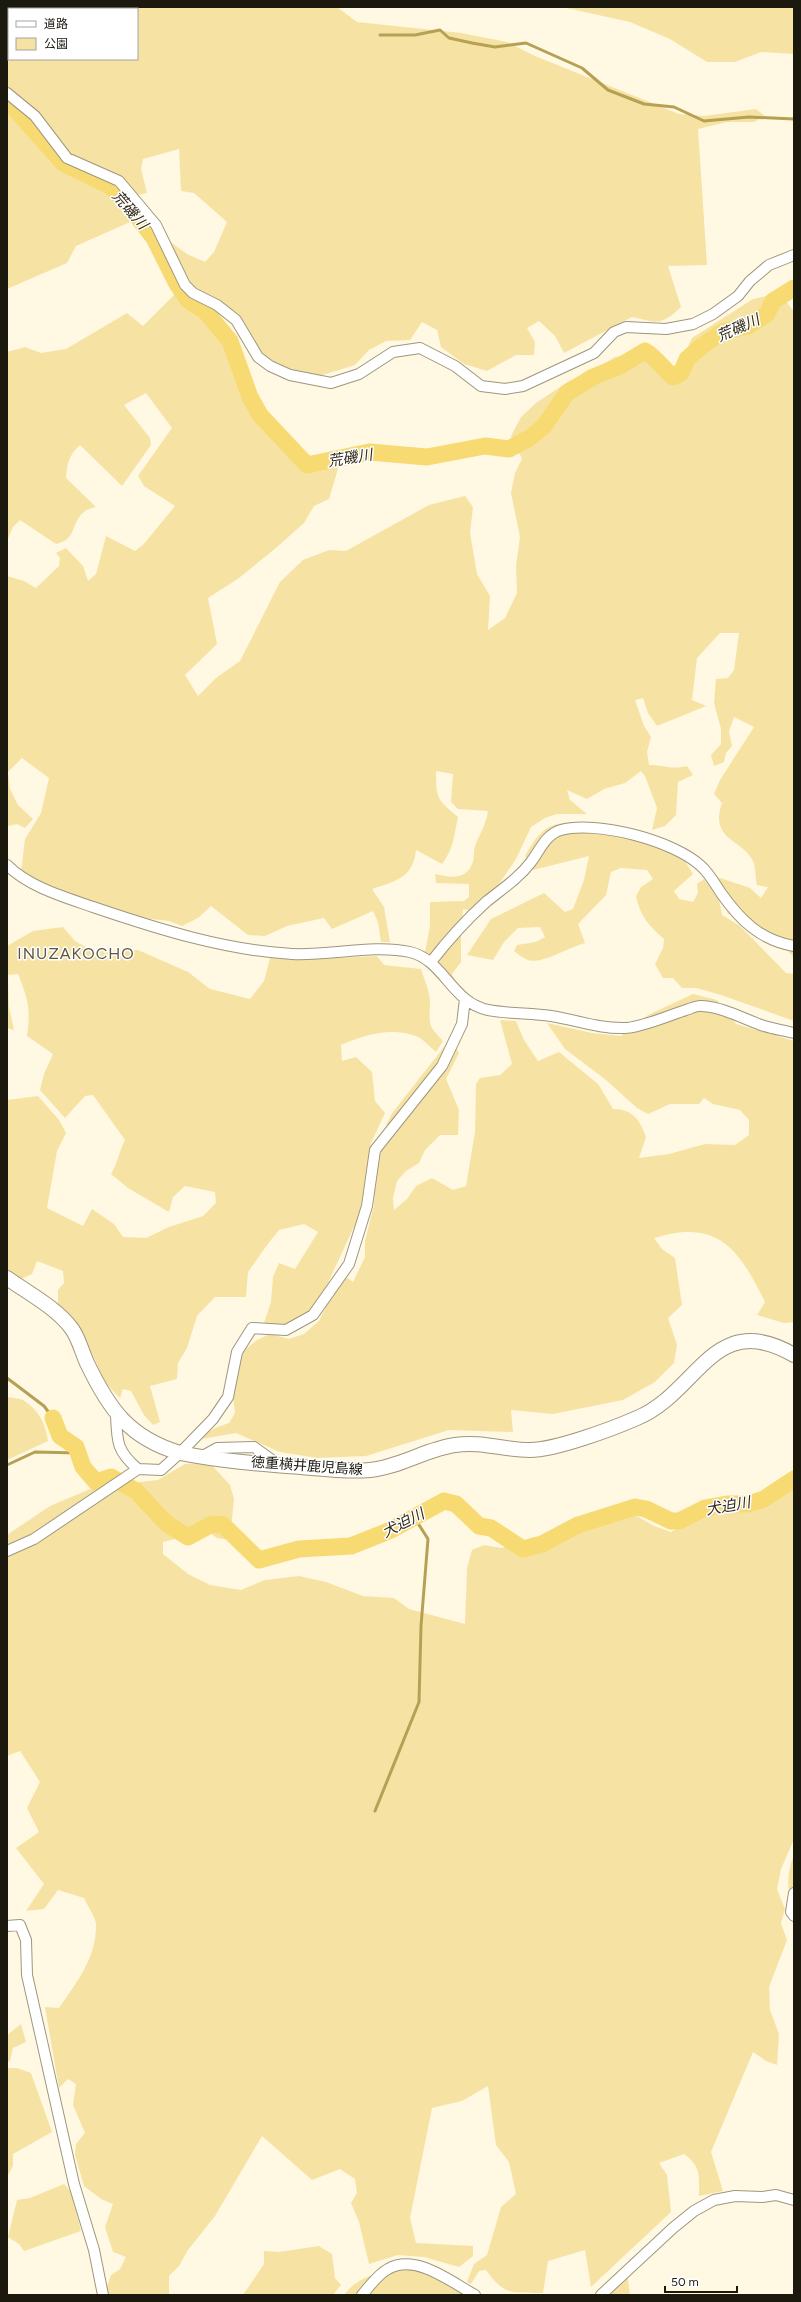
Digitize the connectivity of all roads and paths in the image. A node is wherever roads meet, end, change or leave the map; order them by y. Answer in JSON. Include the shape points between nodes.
{"nodes":[{"id":1,"x":7,"y":93,"type":"edge"},
{"id":2,"x":794,"y":255,"type":"edge"},
{"id":3,"x":7,"y":865,"type":"edge"},
{"id":4,"x":794,"y":946,"type":"edge"},
{"id":5,"x":431,"y":962,"type":"junction"},
{"id":6,"x":465,"y":999,"type":"junction"},
{"id":7,"x":794,"y":1033,"type":"edge"},
{"id":8,"x":7,"y":1278,"type":"edge"},
{"id":9,"x":794,"y":1355,"type":"edge"},
{"id":10,"x":116,"y":1414,"type":"junction"},
{"id":11,"x":180,"y":1453,"type":"junction"},
{"id":12,"x":138,"y":1468,"type":"junction"},
{"id":13,"x":7,"y":1551,"type":"edge"},
{"id":14,"x":794,"y":1893,"type":"edge"},
{"id":15,"x":794,"y":1916,"type":"edge"},
{"id":16,"x":7,"y":1926,"type":"edge"},
{"id":17,"x":794,"y":2200,"type":"edge"},
{"id":18,"x":103,"y":2295,"type":"edge"},
{"id":19,"x":362,"y":2295,"type":"edge"},
{"id":20,"x":475,"y":2295,"type":"edge"},
{"id":21,"x":601,"y":2295,"type":"edge"}],
"edges":[{"from":1,"to":2,"type":"street","via":[[35,116],[67,158],[120,181],[156,225],[185,285],[193,293],[217,305],[236,320],[258,357],[270,366],[303,378],[331,383],[358,374],[393,352],[420,348],[455,366],[481,386],[505,389],[523,386],[594,353],[614,332],[626,327],[666,329],[693,324],[713,314],[738,296],[750,281],[769,265]]},
{"from":3,"to":5,"type":"street","via":[[13,871],[57,894],[142,924],[202,940],[252,950],[294,954],[389,950],[409,952],[425,957]]},
{"from":4,"to":5,"type":"street","via":[[779,944],[749,926],[737,915],[701,865],[680,852],[637,836],[584,827],[561,830],[546,840],[511,884],[455,931]]},
{"from":5,"to":6,"type":"street"},
{"from":6,"to":7,"type":"street","via":[[478,1008],[627,1028],[700,1006]]},
{"from":6,"to":11,"type":"street","via":[[462,1024],[442,1066],[375,1150],[367,1206],[349,1264],[313,1315],[286,1330],[252,1328],[237,1352],[228,1397],[212,1419]]},
{"from":8,"to":10,"type":"main road","name":"徳重横井鹿児島線","via":[[53,1311],[72,1329],[100,1390]]},
{"from":9,"to":11,"type":"main road","name":"徳重横井鹿児島線","via":[[775,1344],[765,1342],[744,1341],[732,1344],[703,1363],[657,1407],[618,1425],[543,1449],[468,1444],[435,1450],[390,1466],[370,1470],[279,1466]]},
{"from":10,"to":11,"type":"main road","name":"徳重横井鹿児島線","via":[[137,1432]]},
{"from":10,"to":12,"type":"street","via":[[117,1436],[123,1457]]},
{"from":11,"to":12,"type":"street","via":[[161,1470]]},
{"from":12,"to":13,"type":"street","via":[[34,1539]]},
{"from":14,"to":15,"type":"street","via":[[791,1912]]},
{"from":16,"to":18,"type":"street","via":[[20,1925],[26,1940],[26,1976],[74,2184],[94,2250]]},
{"from":17,"to":21,"type":"street","via":[[776,2194],[714,2200],[694,2211],[673,2228]]},
{"from":19,"to":20,"type":"street","via":[[388,2269],[404,2264],[430,2270]]}]}
